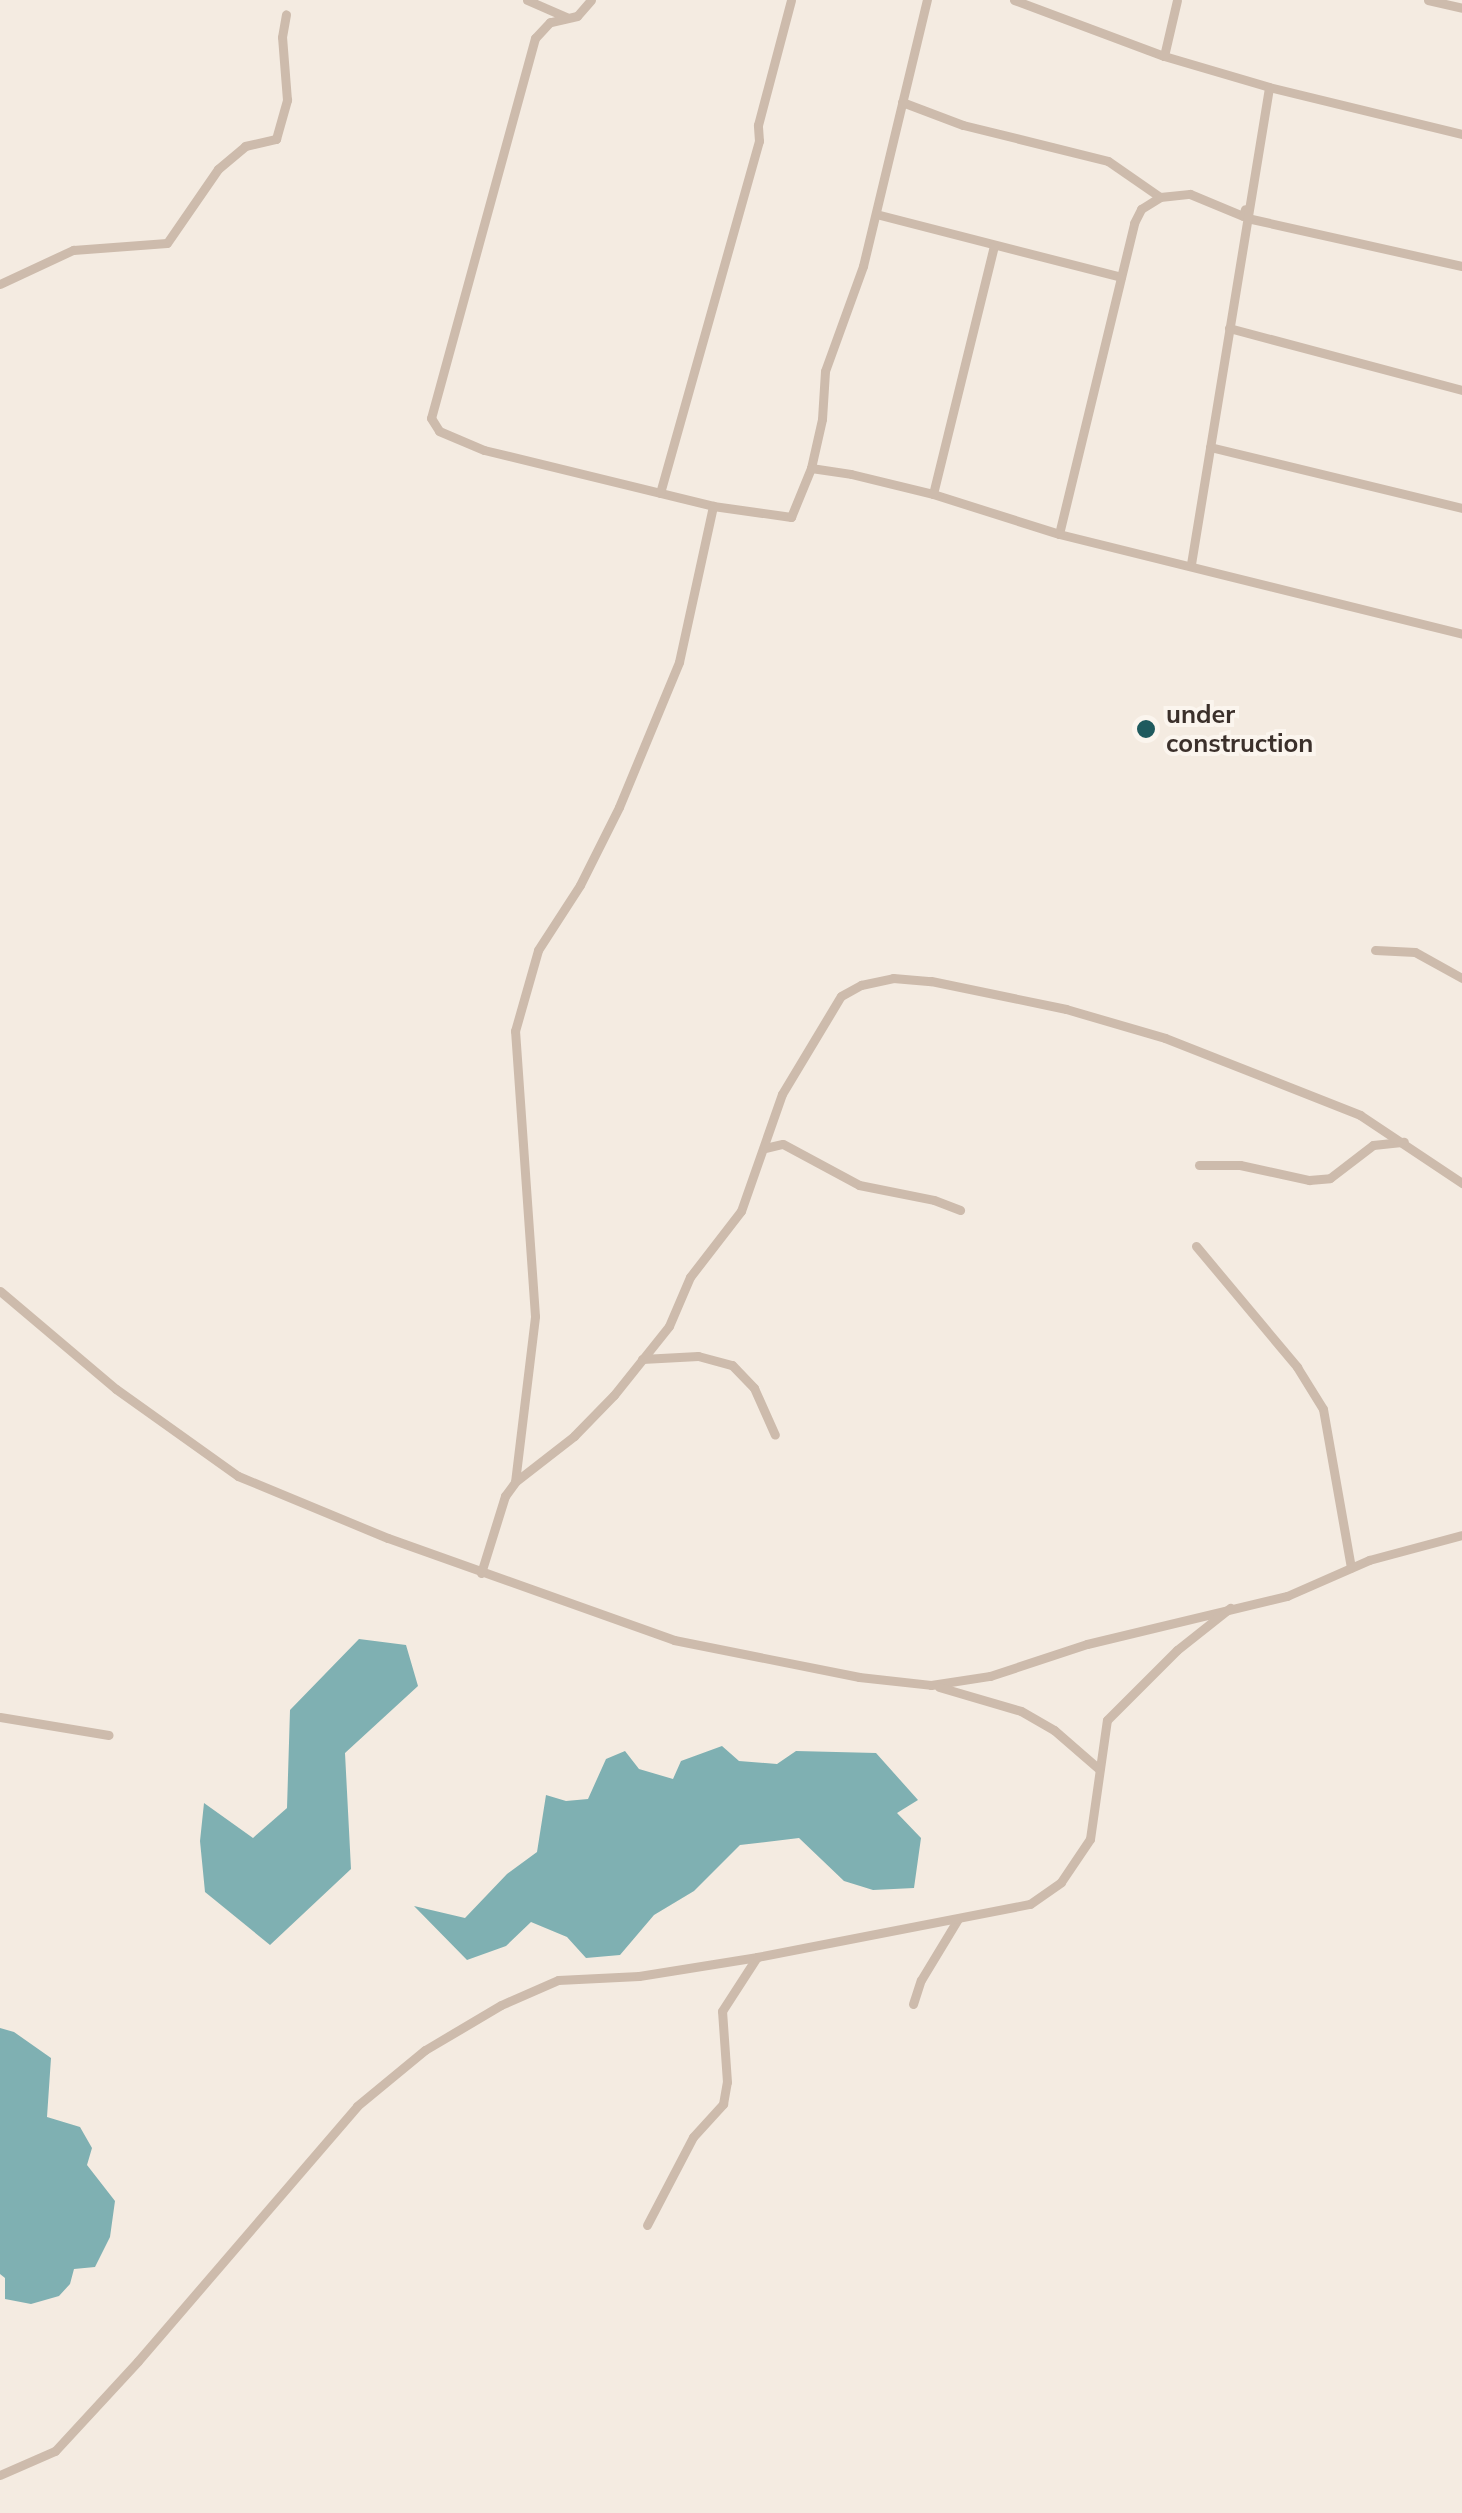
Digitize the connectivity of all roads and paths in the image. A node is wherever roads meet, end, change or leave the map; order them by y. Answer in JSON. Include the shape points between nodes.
{"nodes":[{"id":1,"x":527,"y":0,"type":"edge"},
{"id":2,"x":591,"y":0,"type":"edge"},
{"id":3,"x":791,"y":0,"type":"edge"},
{"id":4,"x":927,"y":0,"type":"edge"},
{"id":5,"x":1014,"y":0,"type":"edge"},
{"id":6,"x":1177,"y":0,"type":"edge"},
{"id":7,"x":1428,"y":0,"type":"edge"},
{"id":8,"x":1457,"y":5,"type":"edge"},
{"id":9,"x":286,"y":14,"type":"dead end"},
{"id":10,"x":568,"y":18,"type":"junction"},
{"id":11,"x":1164,"y":56,"type":"junction"},
{"id":12,"x":1269,"y":87,"type":"junction"},
{"id":13,"x":902,"y":102,"type":"junction"},
{"id":14,"x":1462,"y":134,"type":"edge"},
{"id":15,"x":1252,"y":185,"type":"junction"},
{"id":16,"x":1160,"y":197,"type":"junction"},
{"id":17,"x":876,"y":214,"type":"junction"},
{"id":18,"x":1247,"y":218,"type":"junction"},
{"id":19,"x":994,"y":244,"type":"junction"},
{"id":20,"x":1462,"y":266,"type":"edge"},
{"id":21,"x":1121,"y":278,"type":"junction"},
{"id":22,"x":0,"y":284,"type":"edge"},
{"id":23,"x":1229,"y":328,"type":"junction"},
{"id":24,"x":1462,"y":390,"type":"edge"},
{"id":25,"x":1210,"y":447,"type":"junction"},
{"id":26,"x":811,"y":468,"type":"junction"},
{"id":27,"x":660,"y":493,"type":"junction"},
{"id":28,"x":933,"y":494,"type":"junction"},
{"id":29,"x":713,"y":506,"type":"junction"},
{"id":30,"x":1462,"y":508,"type":"edge"},
{"id":31,"x":1059,"y":534,"type":"junction"},
{"id":32,"x":1191,"y":564,"type":"junction"},
{"id":33,"x":1462,"y":634,"type":"edge"},
{"id":34,"x":1376,"y":950,"type":"dead end"},
{"id":35,"x":1462,"y":978,"type":"edge"},
{"id":36,"x":1404,"y":1142,"type":"junction"},
{"id":37,"x":765,"y":1148,"type":"junction"},
{"id":38,"x":1199,"y":1165,"type":"dead end"},
{"id":39,"x":1462,"y":1182,"type":"edge"},
{"id":40,"x":960,"y":1210,"type":"dead end"},
{"id":41,"x":1196,"y":1246,"type":"dead end"},
{"id":42,"x":0,"y":1292,"type":"edge"},
{"id":43,"x":642,"y":1359,"type":"junction"},
{"id":44,"x":775,"y":1435,"type":"dead end"},
{"id":45,"x":515,"y":1482,"type":"junction"},
{"id":46,"x":1462,"y":1535,"type":"edge"},
{"id":47,"x":1350,"y":1568,"type":"junction"},
{"id":48,"x":481,"y":1572,"type":"junction"},
{"id":49,"x":1230,"y":1608,"type":"junction"},
{"id":50,"x":931,"y":1685,"type":"junction"},
{"id":51,"x":0,"y":1717,"type":"edge"},
{"id":52,"x":109,"y":1736,"type":"dead end"},
{"id":53,"x":1099,"y":1769,"type":"junction"},
{"id":54,"x":958,"y":1919,"type":"junction"},
{"id":55,"x":757,"y":1957,"type":"junction"},
{"id":56,"x":913,"y":2004,"type":"dead end"},
{"id":57,"x":647,"y":2225,"type":"dead end"},
{"id":58,"x":0,"y":2475,"type":"edge"}],
"edges":[{"from":1,"to":10,"type":"street"},
{"from":2,"to":10,"type":"street"},
{"from":3,"to":27,"type":"street"},
{"from":4,"to":13,"type":"street"},
{"from":5,"to":11,"type":"street"},
{"from":6,"to":11,"type":"street"},
{"from":7,"to":8,"type":"street"},
{"from":9,"to":22,"type":"street","via":[[288,100],[276,139],[245,146],[218,169],[167,243],[73,250]]},
{"from":10,"to":27,"type":"street","via":[[550,22],[535,38],[431,418],[439,431],[484,450]]},
{"from":11,"to":12,"type":"street"},
{"from":12,"to":14,"type":"street"},
{"from":12,"to":15,"type":"street"},
{"from":13,"to":16,"type":"street","via":[[963,125],[1108,161]]},
{"from":13,"to":17,"type":"street"},
{"from":15,"to":16,"type":"street","via":[[1243,216],[1190,194]]},
{"from":15,"to":18,"type":"street"},
{"from":16,"to":21,"type":"street","via":[[1141,208]]},
{"from":17,"to":19,"type":"street"},
{"from":17,"to":26,"type":"street","via":[[824,370]]},
{"from":18,"to":20,"type":"street"},
{"from":18,"to":23,"type":"street"},
{"from":19,"to":21,"type":"street"},
{"from":19,"to":28,"type":"street"},
{"from":21,"to":31,"type":"street"},
{"from":23,"to":24,"type":"street"},
{"from":23,"to":25,"type":"street"},
{"from":25,"to":30,"type":"street"},
{"from":25,"to":32,"type":"street"},
{"from":26,"to":28,"type":"street"},
{"from":26,"to":29,"type":"street","via":[[791,517]]},
{"from":27,"to":29,"type":"street"},
{"from":28,"to":31,"type":"street"},
{"from":29,"to":45,"type":"street","via":[[679,662],[619,807],[538,950],[514,1032],[535,1316]]},
{"from":31,"to":32,"type":"street"},
{"from":32,"to":33,"type":"street"},
{"from":34,"to":35,"type":"street","via":[[1415,952]]},
{"from":36,"to":37,"type":"street","via":[[1335,1104],[1165,1038],[1066,1009],[893,978],[840,996],[782,1094]]},
{"from":36,"to":38,"type":"street","via":[[1374,1145],[1330,1178],[1309,1180],[1240,1164]]},
{"from":36,"to":39,"type":"street"},
{"from":37,"to":40,"type":"street","via":[[783,1144],[859,1185]]},
{"from":37,"to":43,"type":"street","via":[[741,1211],[690,1276],[669,1326]]},
{"from":41,"to":47,"type":"street","via":[[1297,1367],[1323,1409]]},
{"from":42,"to":48,"type":"street","via":[[116,1389],[238,1476]]},
{"from":43,"to":44,"type":"street","via":[[698,1356],[732,1365],[754,1388]]},
{"from":43,"to":45,"type":"street","via":[[574,1436]]},
{"from":45,"to":48,"type":"street"},
{"from":46,"to":47,"type":"street"},
{"from":47,"to":49,"type":"street","via":[[1287,1596]]},
{"from":48,"to":50,"type":"street","via":[[674,1640]]},
{"from":49,"to":50,"type":"street","via":[[990,1676]]},
{"from":49,"to":53,"type":"street","via":[[1176,1650],[1107,1720]]},
{"from":50,"to":53,"type":"street","via":[[1021,1711]]},
{"from":51,"to":52,"type":"street"},
{"from":53,"to":54,"type":"street","via":[[1090,1840],[1060,1882],[1030,1904]]},
{"from":54,"to":55,"type":"street"},
{"from":54,"to":56,"type":"street"},
{"from":55,"to":57,"type":"street","via":[[722,2010],[723,2104],[693,2137]]},
{"from":55,"to":58,"type":"street","via":[[639,1976],[558,1980],[425,2050],[356,2106],[55,2450]]}]}
